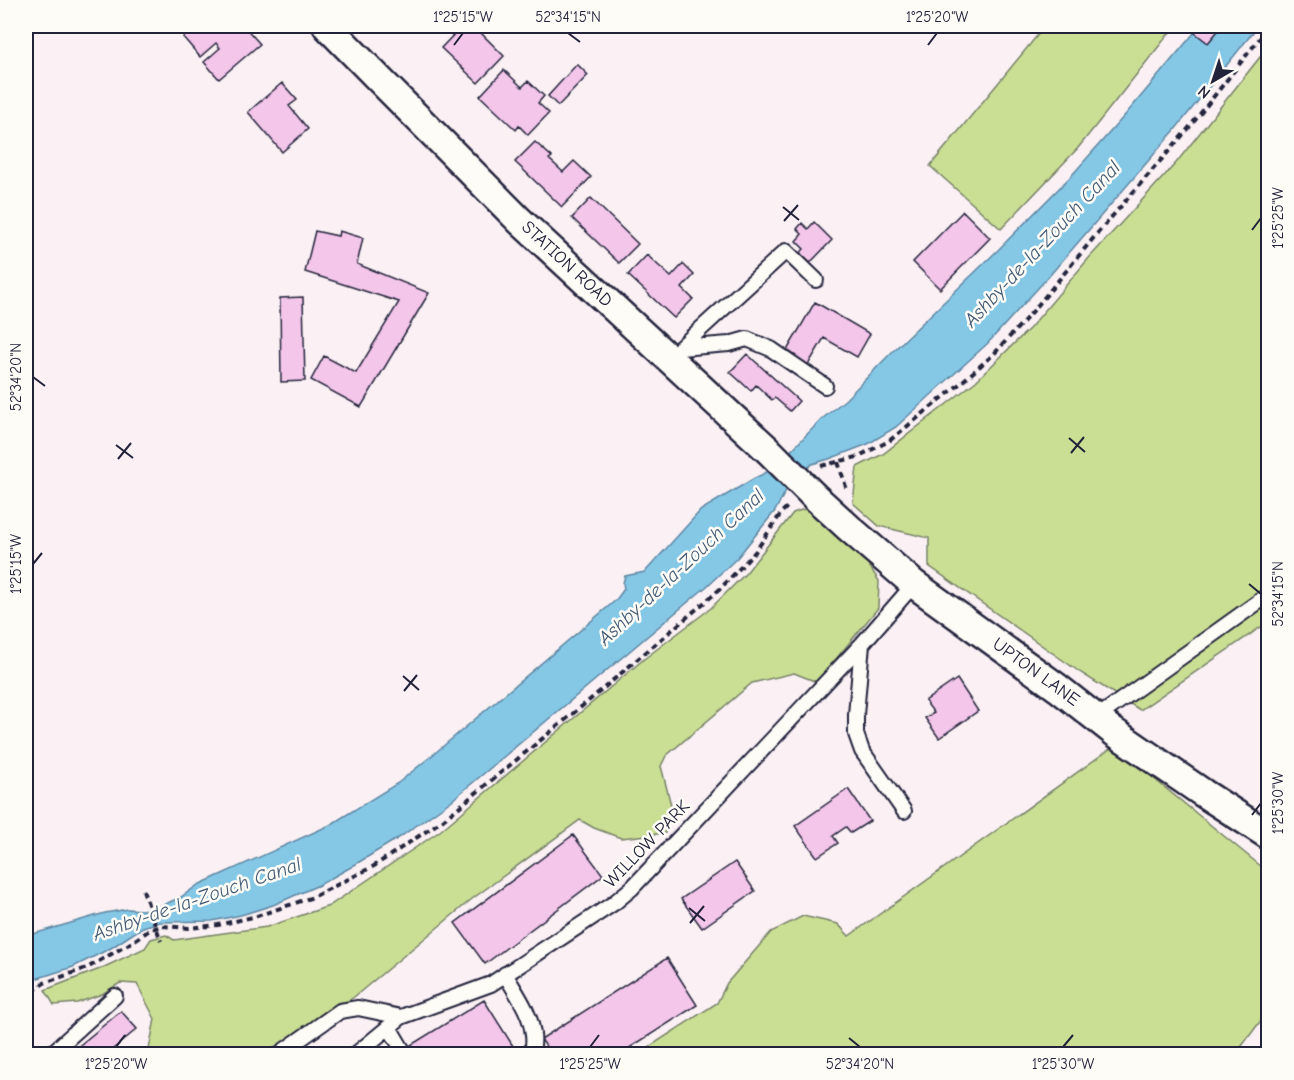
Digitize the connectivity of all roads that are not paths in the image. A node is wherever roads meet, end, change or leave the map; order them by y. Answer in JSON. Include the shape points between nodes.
{"nodes":[{"id":1,"x":327,"y":26,"type":"edge"},
{"id":2,"x":816,"y":280,"type":"dead end"},
{"id":3,"x":674,"y":353,"type":"junction"},
{"id":4,"x":825,"y":386,"type":"dead end"},
{"id":5,"x":803,"y":499,"type":"joint"},
{"id":6,"x":914,"y":584,"type":"junction"},
{"id":7,"x":1269,"y":596,"type":"edge"},
{"id":8,"x":862,"y":644,"type":"junction"},
{"id":9,"x":1105,"y":725,"type":"junction"},
{"id":10,"x":904,"y":811,"type":"dead end"},
{"id":11,"x":1269,"y":835,"type":"edge"},
{"id":12,"x":505,"y":974,"type":"junction"},
{"id":13,"x":115,"y":996,"type":"dead end"},
{"id":14,"x":401,"y":1017,"type":"junction"},
{"id":15,"x":389,"y":1027,"type":"junction"},
{"id":16,"x":51,"y":1054,"type":"edge"},
{"id":17,"x":279,"y":1054,"type":"edge"},
{"id":18,"x":356,"y":1054,"type":"edge"},
{"id":19,"x":405,"y":1054,"type":"edge"},
{"id":20,"x":532,"y":1054,"type":"edge"}],
"edges":[{"from":1,"to":3,"type":"street","name":"STATION ROAD","via":[[520,221]]},
{"from":2,"to":3,"type":"lane","via":[[786,251]]},
{"from":3,"to":4,"type":"lane","via":[[747,339],[771,349]]},
{"from":3,"to":5,"type":"street","name":"STATION ROAD","bridge":true,"via":[[768,450]]},
{"from":5,"to":6,"type":"street","name":"UPTON LANE","via":[[849,528]]},
{"from":6,"to":8,"type":"lane","name":"WILLOW PARK"},
{"from":6,"to":9,"type":"street","name":"UPTON LANE"},
{"from":7,"to":9,"type":"lane"},
{"from":8,"to":10,"type":"lane","via":[[856,734],[862,751]]},
{"from":8,"to":12,"type":"lane","name":"WILLOW PARK","via":[[632,888]]},
{"from":9,"to":11,"type":"street","name":"UPTON LANE"},
{"from":12,"to":14,"type":"lane","name":"WILLOW PARK","via":[[490,984]]},
{"from":12,"to":20,"type":"lane","via":[[531,1022]]},
{"from":13,"to":16,"type":"lane"},
{"from":14,"to":15,"type":"lane"},
{"from":14,"to":17,"type":"lane","via":[[358,1008],[340,1011]]},
{"from":15,"to":18,"type":"lane"},
{"from":15,"to":19,"type":"lane"}]}
